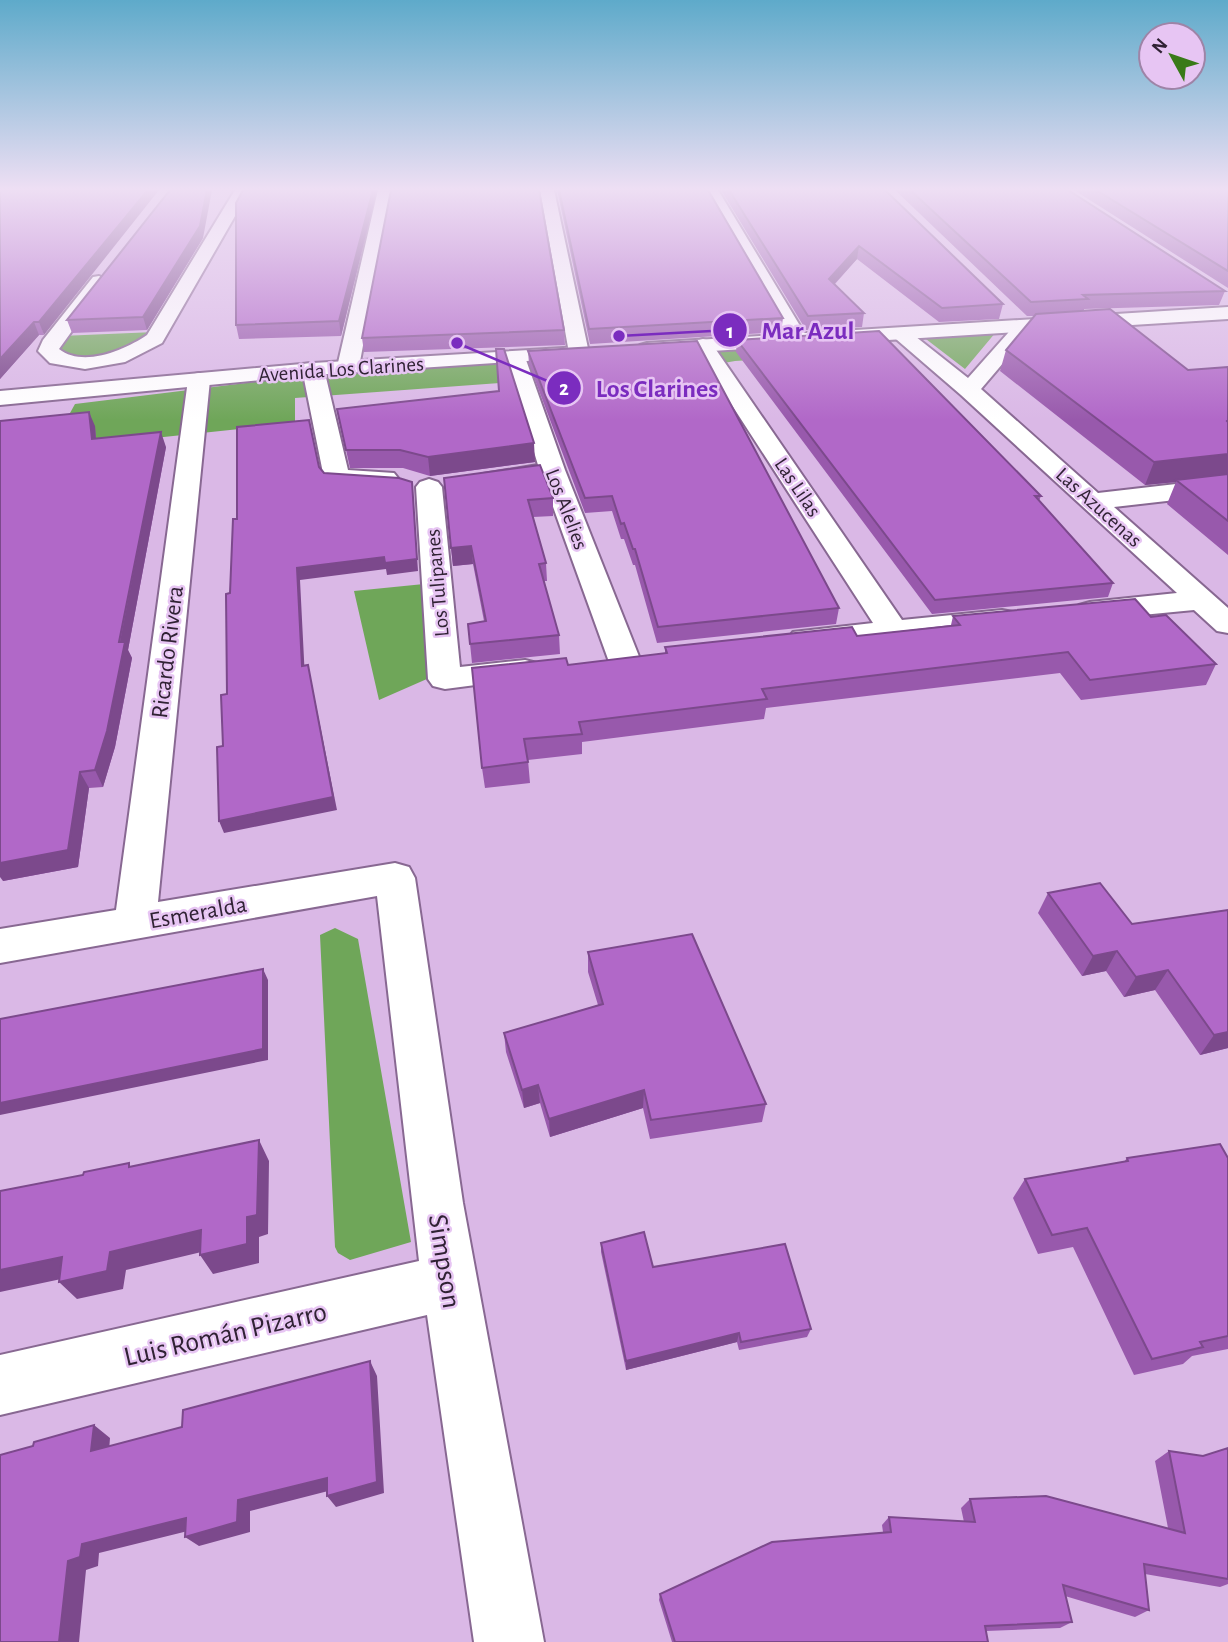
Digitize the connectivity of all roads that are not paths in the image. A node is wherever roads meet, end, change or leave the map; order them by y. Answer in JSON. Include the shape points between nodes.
{"nodes":[{"id":1,"x":111,"y":267,"type":"edge"},
{"id":2,"x":198,"y":267,"type":"edge"},
{"id":3,"x":369,"y":267,"type":"edge"},
{"id":4,"x":562,"y":267,"type":"edge"},
{"id":5,"x":755,"y":267,"type":"edge"},
{"id":6,"x":1228,"y":313,"type":"edge"},
{"id":7,"x":1013,"y":319,"type":"junction"},
{"id":8,"x":899,"y":333,"type":"junction"},
{"id":9,"x":798,"y":340,"type":"junction"},
{"id":10,"x":703,"y":345,"type":"junction"},
{"id":11,"x":579,"y":353,"type":"junction"},
{"id":12,"x":515,"y":357,"type":"junction"},
{"id":13,"x":93,"y":362,"type":"junction"},
{"id":14,"x":348,"y":367,"type":"junction"},
{"id":15,"x":313,"y":369,"type":"junction"},
{"id":16,"x":199,"y":380,"type":"junction"},
{"id":17,"x":970,"y":390,"type":"junction"},
{"id":18,"x":63,"y":392,"type":"junction"},
{"id":19,"x":0,"y":398,"type":"edge"},
{"id":20,"x":552,"y":470,"type":"junction"},
{"id":21,"x":452,"y":484,"type":"junction"},
{"id":22,"x":1228,"y":486,"type":"edge"},
{"id":23,"x":1093,"y":501,"type":"junction"},
{"id":24,"x":1202,"y":600,"type":"junction"},
{"id":25,"x":1228,"y":624,"type":"edge"},
{"id":26,"x":893,"y":629,"type":"junction"},
{"id":27,"x":772,"y":643,"type":"edge"},
{"id":28,"x":624,"y":659,"type":"edge"},
{"id":29,"x":555,"y":667,"type":"edge"},
{"id":30,"x":395,"y":878,"type":"joint"},
{"id":31,"x":135,"y":923,"type":"junction"},
{"id":32,"x":0,"y":946,"type":"edge"},
{"id":33,"x":449,"y":1282,"type":"junction"},
{"id":34,"x":0,"y":1385,"type":"edge"},
{"id":35,"x":509,"y":1642,"type":"edge"}],
"edges":[{"from":1,"to":13,"type":"street","via":[[48,348],[58,359]]},
{"from":2,"to":13,"type":"street","via":[[155,339],[136,352]]},
{"from":3,"to":14,"type":"street"},
{"from":4,"to":11,"type":"street"},
{"from":5,"to":9,"type":"street"},
{"from":6,"to":7,"type":"street","name":"Avenida Los Clarines"},
{"from":7,"to":8,"type":"street","name":"Avenida Los Clarines"},
{"from":7,"to":17,"type":"street","via":[[1017,335]]},
{"from":8,"to":9,"type":"street","name":"Avenida Los Clarines"},
{"from":8,"to":17,"type":"street","name":"Las Azucenas"},
{"from":9,"to":10,"type":"street","name":"Avenida Los Clarines"},
{"from":10,"to":11,"type":"street","name":"Avenida Los Clarines"},
{"from":10,"to":26,"type":"street","name":"Las Lilas"},
{"from":11,"to":12,"type":"street","name":"Avenida Los Clarines"},
{"from":12,"to":14,"type":"street","name":"Avenida Los Clarines"},
{"from":12,"to":20,"type":"street","name":"Los Alelies"},
{"from":13,"to":18,"type":"street"},
{"from":14,"to":15,"type":"street","name":"Avenida Los Clarines"},
{"from":15,"to":16,"type":"street","name":"Avenida Los Clarines"},
{"from":15,"to":21,"type":"street","via":[[337,478]]},
{"from":16,"to":18,"type":"street","name":"Avenida Los Clarines"},
{"from":16,"to":31,"type":"street","name":"Ricardo Rivera"},
{"from":17,"to":23,"type":"street","name":"Las Azucenas"},
{"from":18,"to":19,"type":"street","name":"Avenida Los Clarines"},
{"from":20,"to":21,"type":"street"},
{"from":20,"to":28,"type":"street","name":"Los Alelies"},
{"from":21,"to":29,"type":"street","name":"Los Tulipanes","via":[[445,679]]},
{"from":22,"to":23,"type":"street"},
{"from":23,"to":24,"type":"street","name":"Las Azucenas"},
{"from":24,"to":25,"type":"street","name":"Las Azucenas"},
{"from":24,"to":26,"type":"street"},
{"from":26,"to":27,"type":"street"},
{"from":30,"to":31,"type":"street","name":"Esmeralda"},
{"from":30,"to":33,"type":"street","name":"Simpson"},
{"from":31,"to":32,"type":"street","name":"Esmeralda"},
{"from":33,"to":34,"type":"street","name":"Luis Román Pizarro"},
{"from":33,"to":35,"type":"street","name":"Simpson"}]}
